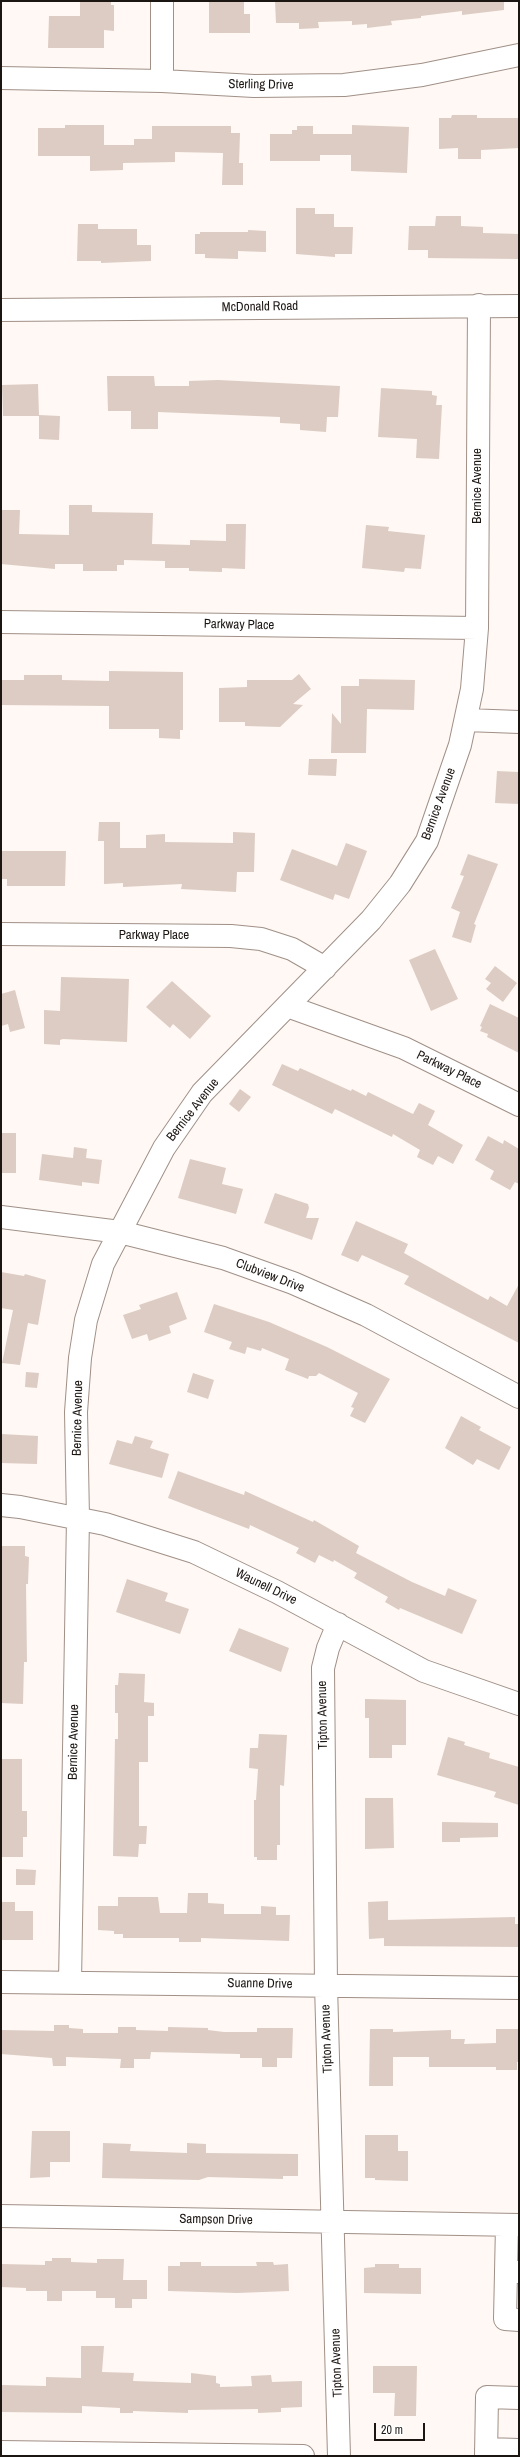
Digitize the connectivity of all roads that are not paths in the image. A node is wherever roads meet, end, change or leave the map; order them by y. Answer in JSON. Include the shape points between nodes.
{"nodes":[{"id":1,"x":162,"y":1,"type":"edge"},
{"id":2,"x":519,"y":55,"type":"edge"},
{"id":3,"x":1,"y":78,"type":"edge"},
{"id":4,"x":162,"y":81,"type":"junction"},
{"id":5,"x":479,"y":305,"type":"junction"},
{"id":6,"x":519,"y":306,"type":"edge"},
{"id":7,"x":1,"y":310,"type":"edge"},
{"id":8,"x":1,"y":622,"type":"edge"},
{"id":9,"x":477,"y":628,"type":"junction"},
{"id":10,"x":466,"y":720,"type":"junction"},
{"id":11,"x":519,"y":722,"type":"edge"},
{"id":12,"x":1,"y":934,"type":"edge"},
{"id":13,"x":325,"y":968,"type":"junction"},
{"id":14,"x":287,"y":1006,"type":"junction"},
{"id":15,"x":519,"y":1105,"type":"edge"},
{"id":16,"x":1,"y":1217,"type":"edge"},
{"id":17,"x":120,"y":1232,"type":"junction"},
{"id":18,"x":519,"y":1397,"type":"edge"},
{"id":19,"x":1,"y":1505,"type":"edge"},
{"id":20,"x":78,"y":1518,"type":"junction"},
{"id":21,"x":338,"y":1624,"type":"junction"},
{"id":22,"x":519,"y":1704,"type":"edge"},
{"id":23,"x":1,"y":1982,"type":"edge"},
{"id":24,"x":70,"y":1982,"type":"junction"},
{"id":25,"x":326,"y":1985,"type":"junction"},
{"id":26,"x":519,"y":1988,"type":"edge"},
{"id":27,"x":1,"y":2216,"type":"edge"},
{"id":28,"x":332,"y":2222,"type":"junction"},
{"id":29,"x":513,"y":2225,"type":"edge"},
{"id":30,"x":512,"y":2272,"type":"edge"},
{"id":31,"x":519,"y":2320,"type":"edge"},
{"id":32,"x":519,"y":2398,"type":"edge"},
{"id":33,"x":519,"y":2450,"type":"edge"},
{"id":34,"x":1,"y":2452,"type":"edge"},
{"id":35,"x":486,"y":2452,"type":"edge"},
{"id":36,"x":303,"y":2456,"type":"edge"},
{"id":37,"x":339,"y":2456,"type":"edge"}],
"edges":[{"from":1,"to":4,"type":"street"},
{"from":2,"to":4,"type":"street","name":"Sterling Drive","via":[[422,75],[344,85],[254,86]]},
{"from":3,"to":4,"type":"street","name":"Sterling Drive"},
{"from":5,"to":6,"type":"street","name":"McDonald Road"},
{"from":5,"to":7,"type":"street","name":"McDonald Road"},
{"from":5,"to":9,"type":"street","name":"Bernice Avenue"},
{"from":8,"to":9,"type":"street","name":"Parkway Place"},
{"from":9,"to":10,"type":"street","name":"Bernice Avenue","via":[[472,689]]},
{"from":10,"to":11,"type":"street"},
{"from":10,"to":13,"type":"street","name":"Bernice Avenue","via":[[427,841],[400,884]]},
{"from":12,"to":13,"type":"street","name":"Parkway Place","via":[[231,936],[262,939],[292,949]]},
{"from":13,"to":14,"type":"street","name":"Bernice Avenue"},
{"from":14,"to":15,"type":"street","name":"Parkway Place","via":[[404,1048]]},
{"from":14,"to":17,"type":"street","name":"Bernice Avenue","via":[[202,1093],[164,1148]]},
{"from":16,"to":17,"type":"street","name":"Clubview Drive"},
{"from":17,"to":18,"type":"street","name":"Clubview Drive","via":[[223,1258],[293,1283],[366,1315]]},
{"from":17,"to":20,"type":"street","name":"Bernice Avenue","via":[[103,1264],[86,1320],[80,1358],[76,1412]]},
{"from":19,"to":20,"type":"street","name":"Waunell Drive"},
{"from":20,"to":21,"type":"street","name":"Waunell Drive","via":[[144,1535],[194,1552]]},
{"from":20,"to":24,"type":"street","name":"Bernice Avenue"},
{"from":21,"to":22,"type":"street","name":"Waunell Drive","via":[[424,1671]]},
{"from":21,"to":25,"type":"street","name":"Tipton Avenue","via":[[323,1668]]},
{"from":23,"to":24,"type":"street","name":"Suanne Drive"},
{"from":24,"to":25,"type":"street","name":"Suanne Drive"},
{"from":25,"to":26,"type":"street","name":"Suanne Drive"},
{"from":25,"to":28,"type":"street","name":"Tipton Avenue"},
{"from":27,"to":28,"type":"street","name":"Sampson Drive"},
{"from":28,"to":29,"type":"street","name":"Sampson Drive"},
{"from":28,"to":37,"type":"street","name":"Tipton Avenue"},
{"from":29,"to":30,"type":"street"},
{"from":30,"to":31,"type":"street","via":[[505,2320]]},
{"from":32,"to":35,"type":"street","via":[[488,2397]]},
{"from":33,"to":35,"type":"street"},
{"from":34,"to":36,"type":"street"}]}
